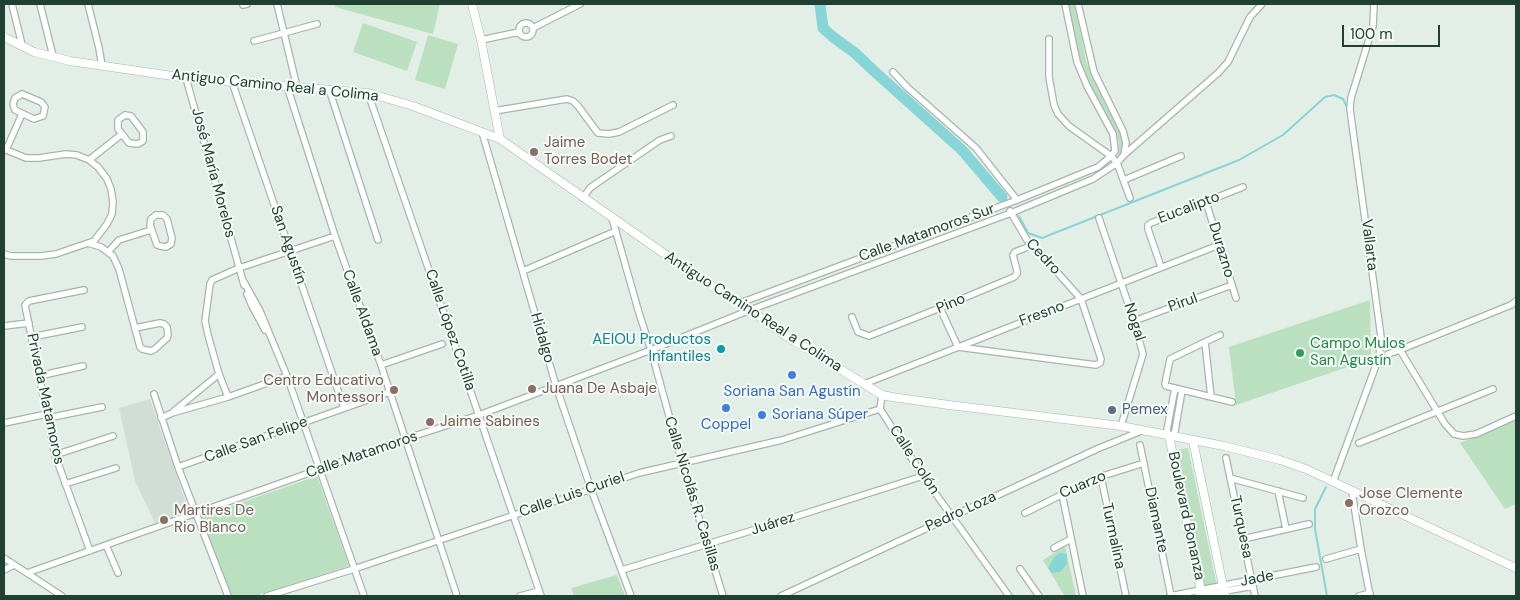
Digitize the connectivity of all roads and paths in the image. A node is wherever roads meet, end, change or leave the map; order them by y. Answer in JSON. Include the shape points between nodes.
{"nodes":[{"id":1,"x":12,"y":4,"type":"edge"},
{"id":2,"x":40,"y":4,"type":"edge"},
{"id":3,"x":88,"y":4,"type":"edge"},
{"id":4,"x":278,"y":4,"type":"edge"},
{"id":5,"x":472,"y":4,"type":"edge"},
{"id":6,"x":580,"y":4,"type":"edge"},
{"id":7,"x":1064,"y":4,"type":"edge"},
{"id":8,"x":1078,"y":4,"type":"edge"},
{"id":9,"x":1262,"y":4,"type":"edge"},
{"id":10,"x":1374,"y":4,"type":"edge"},
{"id":11,"x":317,"y":24,"type":"dead end"},
{"id":12,"x":533,"y":28,"type":"junction"},
{"id":13,"x":519,"y":32,"type":"junction"},
{"id":14,"x":286,"y":33,"type":"junction"},
{"id":15,"x":4,"y":37,"type":"edge"},
{"id":16,"x":1048,"y":39,"type":"dead end"},
{"id":17,"x":481,"y":40,"type":"junction"},
{"id":18,"x":254,"y":41,"type":"dead end"},
{"id":19,"x":22,"y":45,"type":"junction"},
{"id":20,"x":53,"y":56,"type":"junction"},
{"id":21,"x":102,"y":66,"type":"junction"},
{"id":22,"x":893,"y":72,"type":"dead end"},
{"id":23,"x":186,"y":78,"type":"junction"},
{"id":24,"x":232,"y":82,"type":"junction"},
{"id":25,"x":287,"y":86,"type":"junction"},
{"id":26,"x":297,"y":87,"type":"junction"},
{"id":27,"x":328,"y":89,"type":"junction"},
{"id":28,"x":368,"y":93,"type":"junction"},
{"id":29,"x":673,"y":105,"type":"dead end"},
{"id":30,"x":494,"y":111,"type":"junction"},
{"id":31,"x":22,"y":114,"type":"junction"},
{"id":32,"x":482,"y":132,"type":"junction"},
{"id":33,"x":122,"y":134,"type":"junction"},
{"id":34,"x":671,"y":136,"type":"dead end"},
{"id":35,"x":500,"y":139,"type":"junction"},
{"id":36,"x":5,"y":149,"type":"edge"},
{"id":37,"x":1124,"y":155,"type":"junction"},
{"id":38,"x":1111,"y":156,"type":"junction"},
{"id":39,"x":1180,"y":156,"type":"dead end"},
{"id":40,"x":89,"y":160,"type":"junction"},
{"id":41,"x":1117,"y":163,"type":"junction"},
{"id":42,"x":1124,"y":180,"type":"junction"},
{"id":43,"x":1243,"y":187,"type":"dead end"},
{"id":44,"x":583,"y":198,"type":"junction"},
{"id":45,"x":1130,"y":198,"type":"dead end"},
{"id":46,"x":1017,"y":200,"type":"junction"},
{"id":47,"x":1206,"y":202,"type":"junction"},
{"id":48,"x":1007,"y":204,"type":"junction"},
{"id":49,"x":1011,"y":213,"type":"junction"},
{"id":50,"x":612,"y":218,"type":"junction"},
{"id":51,"x":1100,"y":218,"type":"dead end"},
{"id":52,"x":151,"y":230,"type":"junction"},
{"id":53,"x":616,"y":231,"type":"junction"},
{"id":54,"x":335,"y":236,"type":"junction"},
{"id":55,"x":378,"y":240,"type":"dead end"},
{"id":56,"x":88,"y":243,"type":"junction"},
{"id":57,"x":1219,"y":244,"type":"junction"},
{"id":58,"x":1033,"y":245,"type":"junction"},
{"id":59,"x":290,"y":250,"type":"junction"},
{"id":60,"x":108,"y":252,"type":"junction"},
{"id":61,"x":4,"y":254,"type":"edge"},
{"id":62,"x":844,"y":264,"type":"junction"},
{"id":63,"x":1161,"y":267,"type":"junction"},
{"id":64,"x":239,"y":268,"type":"junction"},
{"id":65,"x":523,"y":271,"type":"junction"},
{"id":66,"x":848,"y":274,"type":"junction"},
{"id":67,"x":1121,"y":283,"type":"junction"},
{"id":68,"x":1232,"y":285,"type":"junction"},
{"id":69,"x":84,"y":290,"type":"dead end"},
{"id":70,"x":1236,"y":298,"type":"dead end"},
{"id":71,"x":1082,"y":299,"type":"junction"},
{"id":72,"x":1516,"y":301,"type":"edge"},
{"id":73,"x":740,"y":303,"type":"junction"},
{"id":74,"x":940,"y":308,"type":"junction"},
{"id":75,"x":750,"y":310,"type":"junction"},
{"id":76,"x":852,"y":317,"type":"dead end"},
{"id":77,"x":1134,"y":321,"type":"junction"},
{"id":78,"x":29,"y":323,"type":"junction"},
{"id":79,"x":4,"y":326,"type":"edge"},
{"id":80,"x":82,"y":327,"type":"dead end"},
{"id":81,"x":135,"y":328,"type":"junction"},
{"id":82,"x":1220,"y":335,"type":"dead end"},
{"id":83,"x":32,"y":338,"type":"junction"},
{"id":84,"x":1205,"y":342,"type":"junction"},
{"id":85,"x":442,"y":344,"type":"dead end"},
{"id":86,"x":958,"y":347,"type":"junction"},
{"id":87,"x":651,"y":350,"type":"junction"},
{"id":88,"x":1400,"y":350,"type":"junction"},
{"id":89,"x":1388,"y":354,"type":"dead end"},
{"id":90,"x":381,"y":365,"type":"junction"},
{"id":91,"x":82,"y":366,"type":"dead end"},
{"id":92,"x":219,"y":374,"type":"junction"},
{"id":93,"x":39,"y":376,"type":"junction"},
{"id":94,"x":287,"y":376,"type":"junction"},
{"id":95,"x":864,"y":384,"type":"junction"},
{"id":96,"x":556,"y":386,"type":"junction"},
{"id":97,"x":1175,"y":388,"type":"junction"},
{"id":98,"x":1493,"y":389,"type":"dead end"},
{"id":99,"x":1182,"y":390,"type":"junction"},
{"id":100,"x":390,"y":392,"type":"junction"},
{"id":101,"x":154,"y":394,"type":"dead end"},
{"id":102,"x":882,"y":395,"type":"junction"},
{"id":103,"x":228,"y":397,"type":"junction"},
{"id":104,"x":1211,"y":397,"type":"junction"},
{"id":105,"x":1232,"y":402,"type":"dead end"},
{"id":106,"x":102,"y":407,"type":"dead end"},
{"id":107,"x":344,"y":408,"type":"junction"},
{"id":108,"x":880,"y":409,"type":"junction"},
{"id":109,"x":1437,"y":410,"type":"junction"},
{"id":110,"x":172,"y":413,"type":"junction"},
{"id":111,"x":479,"y":415,"type":"junction"},
{"id":112,"x":47,"y":416,"type":"junction"},
{"id":113,"x":1516,"y":416,"type":"edge"},
{"id":114,"x":161,"y":418,"type":"junction"},
{"id":115,"x":4,"y":423,"type":"edge"},
{"id":116,"x":303,"y":423,"type":"junction"},
{"id":117,"x":1121,"y":426,"type":"junction"},
{"id":118,"x":1141,"y":431,"type":"junction"},
{"id":119,"x":113,"y":436,"type":"dead end"},
{"id":120,"x":1170,"y":436,"type":"junction"},
{"id":121,"x":405,"y":439,"type":"junction"},
{"id":122,"x":1193,"y":441,"type":"junction"},
{"id":123,"x":1359,"y":443,"type":"dead end"},
{"id":124,"x":1140,"y":445,"type":"dead end"},
{"id":125,"x":55,"y":455,"type":"junction"},
{"id":126,"x":1226,"y":458,"type":"dead end"},
{"id":127,"x":682,"y":463,"type":"junction"},
{"id":128,"x":1144,"y":463,"type":"junction"},
{"id":129,"x":178,"y":467,"type":"junction"},
{"id":130,"x":116,"y":468,"type":"dead end"},
{"id":131,"x":319,"y":469,"type":"junction"},
{"id":132,"x":923,"y":476,"type":"junction"},
{"id":133,"x":1100,"y":477,"type":"junction"},
{"id":134,"x":1230,"y":478,"type":"junction"},
{"id":135,"x":1332,"y":482,"type":"junction"},
{"id":136,"x":65,"y":484,"type":"junction"},
{"id":137,"x":591,"y":489,"type":"junction"},
{"id":138,"x":1278,"y":491,"type":"junction"},
{"id":139,"x":1352,"y":492,"type":"junction"},
{"id":140,"x":1062,"y":494,"type":"junction"},
{"id":141,"x":1303,"y":498,"type":"dead end"},
{"id":142,"x":196,"y":513,"type":"junction"},
{"id":143,"x":1025,"y":513,"type":"dead end"},
{"id":144,"x":513,"y":515,"type":"junction"},
{"id":145,"x":952,"y":516,"type":"junction"},
{"id":146,"x":1309,"y":524,"type":"dead end"},
{"id":147,"x":1286,"y":529,"type":"junction"},
{"id":148,"x":1071,"y":539,"type":"junction"},
{"id":149,"x":1243,"y":539,"type":"junction"},
{"id":150,"x":438,"y":540,"type":"junction"},
{"id":151,"x":707,"y":544,"type":"junction"},
{"id":152,"x":106,"y":545,"type":"junction"},
{"id":153,"x":1054,"y":548,"type":"dead end"},
{"id":154,"x":1361,"y":549,"type":"junction"},
{"id":155,"x":90,"y":551,"type":"junction"},
{"id":156,"x":4,"y":557,"type":"edge"},
{"id":157,"x":1326,"y":559,"type":"dead end"},
{"id":158,"x":14,"y":565,"type":"junction"},
{"id":159,"x":1316,"y":567,"type":"dead end"},
{"id":160,"x":1516,"y":568,"type":"edge"},
{"id":161,"x":354,"y":569,"type":"junction"},
{"id":162,"x":1020,"y":569,"type":"dead end"},
{"id":163,"x":4,"y":570,"type":"edge"},
{"id":164,"x":622,"y":570,"type":"junction"},
{"id":165,"x":27,"y":573,"type":"junction"},
{"id":166,"x":118,"y":574,"type":"dead end"},
{"id":167,"x":1252,"y":583,"type":"junction"},
{"id":168,"x":1224,"y":591,"type":"edge"},
{"id":169,"x":539,"y":593,"type":"edge"},
{"id":170,"x":1201,"y":594,"type":"edge"},
{"id":171,"x":1370,"y":595,"type":"edge"},
{"id":172,"x":62,"y":596,"type":"edge"},
{"id":173,"x":228,"y":596,"type":"edge"},
{"id":174,"x":267,"y":596,"type":"edge"},
{"id":175,"x":364,"y":596,"type":"edge"},
{"id":176,"x":457,"y":596,"type":"edge"},
{"id":177,"x":520,"y":596,"type":"edge"},
{"id":178,"x":631,"y":596,"type":"edge"},
{"id":179,"x":723,"y":596,"type":"edge"},
{"id":180,"x":781,"y":596,"type":"edge"},
{"id":181,"x":1009,"y":596,"type":"edge"},
{"id":182,"x":1040,"y":596,"type":"edge"},
{"id":183,"x":1083,"y":596,"type":"edge"},
{"id":184,"x":1126,"y":596,"type":"edge"},
{"id":185,"x":1171,"y":596,"type":"edge"},
{"id":186,"x":1255,"y":596,"type":"edge"},
{"id":187,"x":1359,"y":596,"type":"edge"}],
"edges":[{"from":1,"to":19,"type":"street"},
{"from":2,"to":20,"type":"street"},
{"from":3,"to":21,"type":"street"},
{"from":4,"to":14,"type":"street"},
{"from":5,"to":17,"type":"main road"},
{"from":6,"to":12,"type":"street"},
{"from":7,"to":38,"type":"street","via":[[1077,62],[1113,134],[1115,151]]},
{"from":8,"to":37,"type":"street","via":[[1094,72],[1123,131]]},
{"from":9,"to":37,"type":"street","name":"Calle Matamoros Sur","via":[[1250,16],[1234,52],[1223,67]]},
{"from":10,"to":135,"type":"street","name":"Vallarta","via":[[1373,26],[1350,109],[1381,337],[1380,350]]},
{"from":11,"to":14,"type":"street"},
{"from":12,"to":13,"type":"street","via":[[525,23]]},
{"from":12,"to":13,"type":"street","via":[[532,35],[527,38]]},
{"from":13,"to":17,"type":"street"},
{"from":14,"to":18,"type":"street"},
{"from":14,"to":26,"type":"street"},
{"from":15,"to":19,"type":"main road","name":"Antiguo Camino Real a Colima"},
{"from":16,"to":38,"type":"street","via":[[1049,77],[1056,109],[1069,126]]},
{"from":17,"to":30,"type":"main road"},
{"from":19,"to":20,"type":"main road","name":"Antiguo Camino Real a Colima","via":[[34,52]]},
{"from":20,"to":21,"type":"main road","name":"Antiguo Camino Real a Colima"},
{"from":21,"to":23,"type":"main road","name":"Antiguo Camino Real a Colima"},
{"from":22,"to":46,"type":"street","via":[[976,148]]},
{"from":23,"to":24,"type":"main road","name":"Antiguo Camino Real a Colima"},
{"from":23,"to":64,"type":"street","name":"José María Morelos"},
{"from":24,"to":25,"type":"main road","name":"Antiguo Camino Real a Colima"},
{"from":24,"to":59,"type":"street","name":"San Agustín"},
{"from":25,"to":26,"type":"main road","name":"Antiguo Camino Real a Colima"},
{"from":25,"to":54,"type":"street","name":"Calle Aldama"},
{"from":26,"to":27,"type":"main road","name":"Antiguo Camino Real a Colima"},
{"from":27,"to":28,"type":"main road","name":"Antiguo Camino Real a Colima"},
{"from":27,"to":55,"type":"street"},
{"from":28,"to":32,"type":"main road","name":"Antiguo Camino Real a Colima"},
{"from":28,"to":111,"type":"street","name":"Calle López Cotilla"},
{"from":29,"to":30,"type":"street","via":[[609,134],[598,133],[578,106],[567,98]]},
{"from":30,"to":35,"type":"main road"},
{"from":31,"to":31,"type":"street","via":[[15,110],[13,104],[15,98],[22,94],[45,107],[37,119]]},
{"from":31,"to":36,"type":"street"},
{"from":32,"to":35,"type":"main road","name":"Antiguo Camino Real a Colima"},
{"from":32,"to":65,"type":"street","name":"Hidalgo"},
{"from":33,"to":33,"type":"street","via":[[135,145],[144,138],[143,132],[128,115],[118,120],[117,126]]},
{"from":33,"to":40,"type":"street"},
{"from":34,"to":44,"type":"street","via":[[660,140],[597,183]]},
{"from":35,"to":44,"type":"main road","name":"Antiguo Camino Real a Colima"},
{"from":36,"to":40,"type":"street","via":[[26,158],[66,154]]},
{"from":37,"to":41,"type":"street","name":"Calle Matamoros Sur"},
{"from":38,"to":41,"type":"street"},
{"from":38,"to":46,"type":"street","name":"Calle Matamoros Sur","via":[[1098,167]]},
{"from":39,"to":42,"type":"street"},
{"from":40,"to":56,"type":"street","via":[[107,179],[113,202],[107,224],[94,241]]},
{"from":41,"to":42,"type":"street"},
{"from":41,"to":49,"type":"street","name":"Calle Matamoros Sur","via":[[1093,179]]},
{"from":42,"to":45,"type":"street"},
{"from":43,"to":47,"type":"street","name":"Eucalipto"},
{"from":44,"to":50,"type":"main road","name":"Antiguo Camino Real a Colima"},
{"from":46,"to":48,"type":"street","name":"Calle Matamoros Sur"},
{"from":47,"to":57,"type":"street","name":"Durazno"},
{"from":47,"to":63,"type":"street","name":"Eucalipto","via":[[1148,225]]},
{"from":48,"to":49,"type":"street","name":"Cedro"},
{"from":48,"to":62,"type":"street","name":"Calle Matamoros Sur"},
{"from":49,"to":58,"type":"street","name":"Cedro","via":[[1023,235]]},
{"from":49,"to":66,"type":"street","name":"Calle Matamoros Sur"},
{"from":50,"to":53,"type":"street","name":"Calle Nicolás R. Casillas"},
{"from":50,"to":73,"type":"main road","name":"Antiguo Camino Real a Colima"},
{"from":51,"to":67,"type":"street","name":"Nogal"},
{"from":52,"to":52,"type":"street","via":[[150,222],[154,217],[165,217],[171,244],[157,245]]},
{"from":52,"to":60,"type":"street","via":[[119,240]]},
{"from":53,"to":65,"type":"street"},
{"from":53,"to":87,"type":"street","name":"Calle Nicolás R. Casillas"},
{"from":54,"to":59,"type":"street"},
{"from":54,"to":90,"type":"street","name":"Calle Aldama"},
{"from":56,"to":60,"type":"street"},
{"from":56,"to":61,"type":"street","via":[[41,256]]},
{"from":57,"to":63,"type":"street","name":"Fresno"},
{"from":57,"to":68,"type":"street","name":"Durazno"},
{"from":58,"to":71,"type":"street","name":"Cedro"},
{"from":58,"to":74,"type":"street","name":"Pino","via":[[1013,255],[1017,270],[1014,277]]},
{"from":59,"to":64,"type":"street"},
{"from":59,"to":107,"type":"street","name":"San Agustín"},
{"from":60,"to":81,"type":"street","via":[[119,269]]},
{"from":62,"to":66,"type":"street"},
{"from":62,"to":73,"type":"street","name":"Calle Matamoros Sur"},
{"from":63,"to":67,"type":"street","name":"Fresno"},
{"from":64,"to":92,"type":"street","via":[[212,280],[210,284],[205,321]]},
{"from":64,"to":94,"type":"street","name":"José María Morelos","via":[[252,306],[272,340]]},
{"from":65,"to":96,"type":"street","name":"Hidalgo"},
{"from":66,"to":75,"type":"street","name":"Calle Matamoros Sur"},
{"from":67,"to":71,"type":"street","name":"Fresno"},
{"from":67,"to":77,"type":"street","name":"Nogal"},
{"from":68,"to":70,"type":"street","name":"Durazno"},
{"from":68,"to":77,"type":"street","name":"Pirul"},
{"from":69,"to":78,"type":"street","name":"Privada Matamoros","via":[[27,302]]},
{"from":71,"to":86,"type":"street","name":"Fresno"},
{"from":71,"to":86,"type":"street","name":"Cedro","via":[[1101,359],[1096,365]]},
{"from":72,"to":88,"type":"street"},
{"from":73,"to":75,"type":"main road","name":"Antiguo Camino Real a Colima"},
{"from":74,"to":76,"type":"street","name":"Pino","via":[[869,336],[858,332]]},
{"from":74,"to":86,"type":"street"},
{"from":75,"to":87,"type":"street","name":"Calle Matamoros"},
{"from":75,"to":95,"type":"main road","name":"Antiguo Camino Real a Colima"},
{"from":77,"to":117,"type":"street","name":"Nogal","via":[[1143,354]]},
{"from":78,"to":79,"type":"street"},
{"from":78,"to":83,"type":"street","name":"Privada Matamoros"},
{"from":80,"to":83,"type":"street"},
{"from":81,"to":81,"type":"street","via":[[160,323],[167,327],[168,335],[155,349],[146,351],[140,347]]},
{"from":82,"to":84,"type":"street"},
{"from":83,"to":93,"type":"street","name":"Privada Matamoros"},
{"from":84,"to":97,"type":"street","via":[[1169,361],[1164,383]]},
{"from":84,"to":104,"type":"street"},
{"from":85,"to":90,"type":"street"},
{"from":86,"to":95,"type":"street","name":"Fresno"},
{"from":87,"to":96,"type":"street","name":"Calle Matamoros"},
{"from":87,"to":127,"type":"street","name":"Calle Nicolás R. Casillas"},
{"from":88,"to":89,"type":"street"},
{"from":88,"to":109,"type":"street"},
{"from":90,"to":100,"type":"street","name":"Calle Aldama"},
{"from":91,"to":93,"type":"street"},
{"from":92,"to":103,"type":"street"},
{"from":92,"to":110,"type":"street"},
{"from":93,"to":112,"type":"street","name":"Privada Matamoros"},
{"from":94,"to":103,"type":"street"},
{"from":94,"to":116,"type":"street","name":"José María Morelos"},
{"from":95,"to":102,"type":"main road","name":"Antiguo Camino Real a Colima"},
{"from":96,"to":111,"type":"street","name":"Calle Matamoros"},
{"from":96,"to":137,"type":"street","name":"Hidalgo"},
{"from":97,"to":99,"type":"street"},
{"from":97,"to":120,"type":"street"},
{"from":98,"to":109,"type":"street"},
{"from":99,"to":104,"type":"street"},
{"from":99,"to":120,"type":"street"},
{"from":100,"to":107,"type":"street","name":"Calle San Felipe"},
{"from":100,"to":121,"type":"street","name":"Calle Aldama"},
{"from":101,"to":114,"type":"street"},
{"from":102,"to":108,"type":"street","name":"Calle Colón"},
{"from":102,"to":117,"type":"main road","name":"Antiguo Camino Real a Colima"},
{"from":103,"to":110,"type":"street"},
{"from":104,"to":105,"type":"street"},
{"from":106,"to":112,"type":"street"},
{"from":107,"to":116,"type":"street","name":"Calle San Felipe"},
{"from":108,"to":127,"type":"street","name":"Calle Luis Curiel","via":[[782,440]]},
{"from":108,"to":132,"type":"street","name":"Calle Colón"},
{"from":109,"to":113,"type":"street","via":[[1454,434],[1463,436],[1476,434]]},
{"from":109,"to":123,"type":"street"},
{"from":110,"to":114,"type":"street"},
{"from":111,"to":121,"type":"street","name":"Calle Matamoros"},
{"from":111,"to":144,"type":"street","name":"Calle López Cotilla"},
{"from":112,"to":115,"type":"street"},
{"from":112,"to":125,"type":"street","name":"Privada Matamoros"},
{"from":114,"to":129,"type":"street"},
{"from":116,"to":129,"type":"street","name":"Calle San Felipe"},
{"from":116,"to":131,"type":"street","name":"José María Morelos"},
{"from":117,"to":118,"type":"main road","name":"Antiguo Camino Real a Colima"},
{"from":118,"to":120,"type":"main road","name":"Antiguo Camino Real a Colima"},
{"from":118,"to":145,"type":"street","name":"Pedro Loza"},
{"from":119,"to":125,"type":"street"},
{"from":120,"to":122,"type":"main road","name":"Antiguo Camino Real a Colima"},
{"from":120,"to":170,"type":"main road","name":"Boulevard Bonanza"},
{"from":121,"to":131,"type":"street","name":"Calle Matamoros"},
{"from":121,"to":150,"type":"street","name":"Calle Aldama"},
{"from":122,"to":135,"type":"main road","name":"Antiguo Camino Real a Colima","via":[[1280,460]]},
{"from":122,"to":168,"type":"main road","name":"Boulevard Bonanza"},
{"from":124,"to":128,"type":"street","name":"Diamante"},
{"from":125,"to":136,"type":"street","name":"Privada Matamoros"},
{"from":126,"to":134,"type":"street","name":"Turquesa"},
{"from":127,"to":137,"type":"street","name":"Calle Luis Curiel","via":[[639,472]]},
{"from":127,"to":151,"type":"street","name":"Calle Nicolás R. Casillas"},
{"from":128,"to":133,"type":"street","name":"Cuarzo"},
{"from":128,"to":185,"type":"street","name":"Diamante"},
{"from":129,"to":142,"type":"street"},
{"from":130,"to":136,"type":"street"},
{"from":131,"to":142,"type":"street","name":"Calle Matamoros"},
{"from":131,"to":161,"type":"street","name":"José María Morelos"},
{"from":132,"to":145,"type":"street","name":"Calle Colón"},
{"from":132,"to":151,"type":"street","name":"Juárez"},
{"from":133,"to":140,"type":"street","name":"Cuarzo"},
{"from":133,"to":184,"type":"street","name":"Turmalina"},
{"from":134,"to":138,"type":"street"},
{"from":134,"to":149,"type":"street","name":"Turquesa"},
{"from":135,"to":139,"type":"main road","name":"Antiguo Camino Real a Colima"},
{"from":136,"to":155,"type":"street","name":"Privada Matamoros"},
{"from":137,"to":144,"type":"street","name":"Calle Luis Curiel"},
{"from":137,"to":164,"type":"street","name":"Hidalgo"},
{"from":138,"to":141,"type":"street"},
{"from":138,"to":147,"type":"street"},
{"from":139,"to":154,"type":"street"},
{"from":139,"to":160,"type":"main road","name":"Antiguo Camino Real a Colima"},
{"from":140,"to":143,"type":"street","name":"Cuarzo"},
{"from":140,"to":148,"type":"street"},
{"from":142,"to":152,"type":"street","name":"Calle Matamoros"},
{"from":142,"to":173,"type":"street"},
{"from":144,"to":150,"type":"street","name":"Calle Luis Curiel"},
{"from":144,"to":169,"type":"street","name":"Calle López Cotilla"},
{"from":145,"to":180,"type":"street","name":"Pedro Loza"},
{"from":145,"to":181,"type":"street","name":"Calle Colón"},
{"from":146,"to":147,"type":"street"},
{"from":147,"to":149,"type":"street"},
{"from":148,"to":153,"type":"street"},
{"from":148,"to":183,"type":"street"},
{"from":149,"to":167,"type":"street","name":"Turquesa"},
{"from":150,"to":161,"type":"street","name":"Calle Luis Curiel"},
{"from":150,"to":176,"type":"street","name":"Calle Aldama"},
{"from":151,"to":164,"type":"street","name":"Juárez"},
{"from":151,"to":179,"type":"street","name":"Calle Nicolás R. Casillas"},
{"from":152,"to":155,"type":"street","name":"Calle Matamoros"},
{"from":152,"to":166,"type":"street"},
{"from":154,"to":157,"type":"street"},
{"from":154,"to":171,"type":"street"},
{"from":155,"to":165,"type":"street","name":"Calle Matamoros"},
{"from":156,"to":158,"type":"street"},
{"from":158,"to":163,"type":"street"},
{"from":158,"to":165,"type":"street"},
{"from":159,"to":167,"type":"street","name":"Jade"},
{"from":161,"to":174,"type":"street","name":"Calle Luis Curiel"},
{"from":161,"to":175,"type":"street","name":"José María Morelos"},
{"from":162,"to":182,"type":"street"},
{"from":164,"to":178,"type":"street","name":"Hidalgo"},
{"from":165,"to":172,"type":"street"},
{"from":167,"to":168,"type":"street","name":"Jade"},
{"from":167,"to":186,"type":"street","name":"Turquesa"},
{"from":168,"to":170,"type":"street","name":"Jade"},
{"from":169,"to":177,"type":"street"},
{"from":170,"to":185,"type":"street","name":"Jade"},
{"from":171,"to":187,"type":"street"}]}
